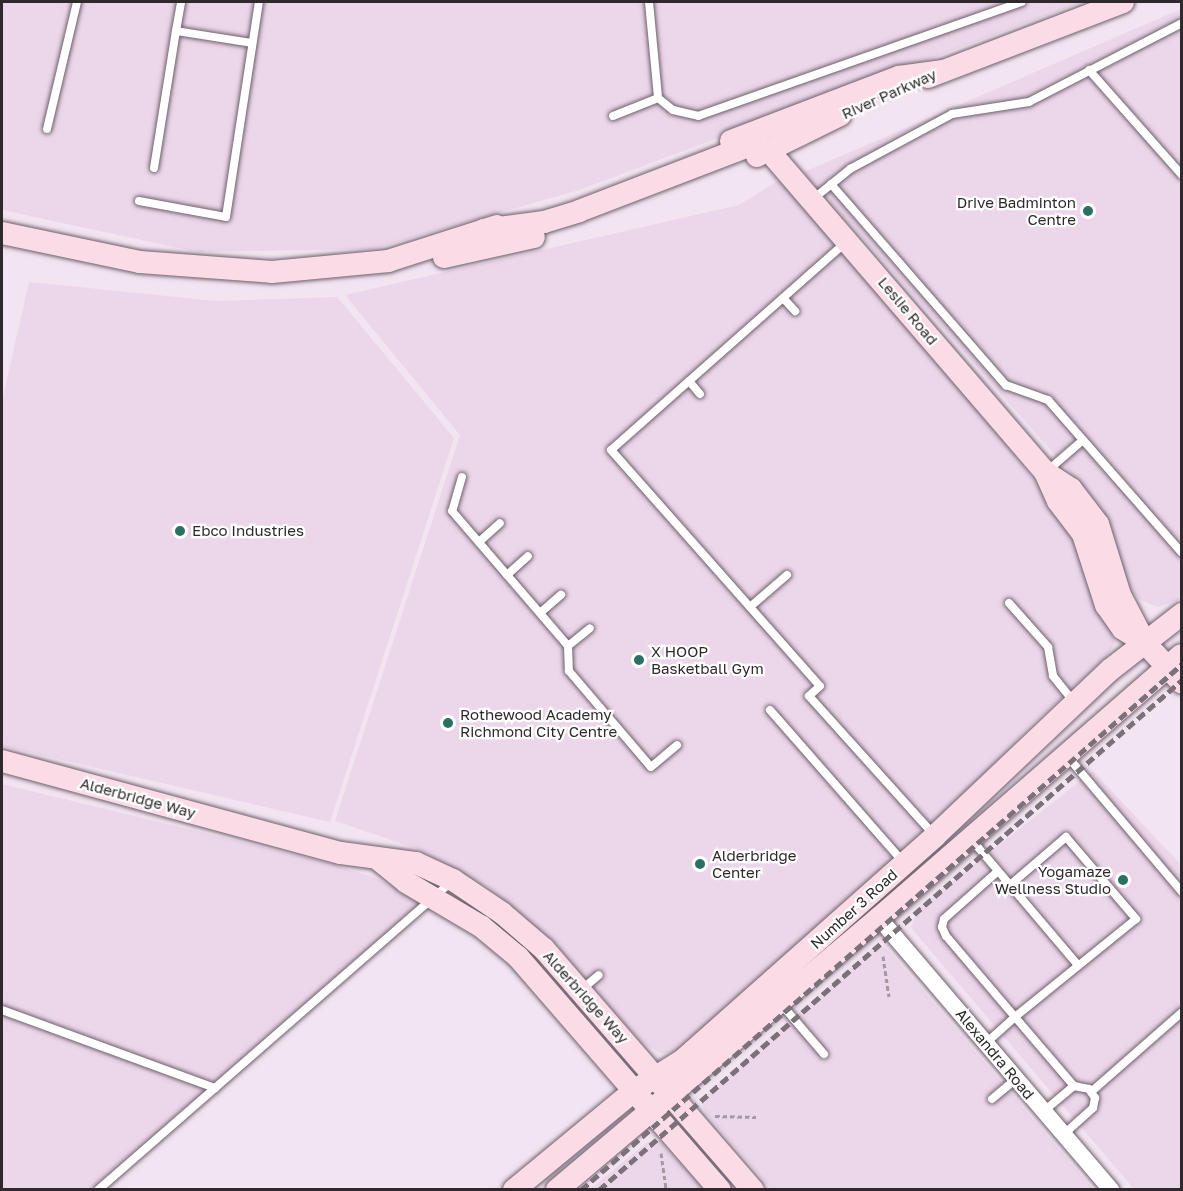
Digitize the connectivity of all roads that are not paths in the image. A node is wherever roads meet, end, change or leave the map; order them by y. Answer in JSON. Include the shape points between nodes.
{"nodes":[{"id":1,"x":77,"y":2,"type":"edge"},
{"id":2,"x":180,"y":2,"type":"edge"},
{"id":3,"x":258,"y":2,"type":"edge"},
{"id":4,"x":649,"y":2,"type":"edge"},
{"id":5,"x":1021,"y":2,"type":"edge"},
{"id":6,"x":1123,"y":2,"type":"edge"},
{"id":7,"x":1182,"y":23,"type":"edge"},
{"id":8,"x":176,"y":31,"type":"junction"},
{"id":9,"x":252,"y":43,"type":"junction"},
{"id":10,"x":1089,"y":70,"type":"junction"},
{"id":11,"x":942,"y":71,"type":"junction"},
{"id":12,"x":658,"y":98,"type":"junction"},
{"id":13,"x":613,"y":116,"type":"dead end"},
{"id":14,"x":47,"y":129,"type":"dead end"},
{"id":15,"x":769,"y":151,"type":"junction"},
{"id":16,"x":153,"y":168,"type":"dead end"},
{"id":17,"x":1182,"y":175,"type":"edge"},
{"id":18,"x":831,"y":184,"type":"junction"},
{"id":19,"x":813,"y":200,"type":"junction"},
{"id":20,"x":139,"y":201,"type":"dead end"},
{"id":21,"x":484,"y":230,"type":"junction"},
{"id":22,"x":2,"y":233,"type":"edge"},
{"id":23,"x":848,"y":241,"type":"junction"},
{"id":24,"x":388,"y":261,"type":"junction"},
{"id":25,"x":783,"y":298,"type":"junction"},
{"id":26,"x":795,"y":311,"type":"dead end"},
{"id":27,"x":688,"y":381,"type":"junction"},
{"id":28,"x":700,"y":394,"type":"dead end"},
{"id":29,"x":1083,"y":440,"type":"junction"},
{"id":30,"x":1045,"y":472,"type":"junction"},
{"id":31,"x":462,"y":477,"type":"dead end"},
{"id":32,"x":500,"y":523,"type":"dead end"},
{"id":33,"x":479,"y":542,"type":"junction"},
{"id":34,"x":1182,"y":553,"type":"edge"},
{"id":35,"x":528,"y":556,"type":"dead end"},
{"id":36,"x":507,"y":575,"type":"junction"},
{"id":37,"x":787,"y":575,"type":"dead end"},
{"id":38,"x":561,"y":595,"type":"dead end"},
{"id":39,"x":1009,"y":603,"type":"dead end"},
{"id":40,"x":750,"y":607,"type":"junction"},
{"id":41,"x":540,"y":613,"type":"junction"},
{"id":42,"x":1182,"y":614,"type":"edge"},
{"id":43,"x":590,"y":628,"type":"dead end"},
{"id":44,"x":1145,"y":643,"type":"junction"},
{"id":45,"x":568,"y":646,"type":"junction"},
{"id":46,"x":1177,"y":668,"type":"edge"},
{"id":47,"x":1074,"y":702,"type":"junction"},
{"id":48,"x":770,"y":710,"type":"dead end"},
{"id":49,"x":677,"y":745,"type":"dead end"},
{"id":50,"x":1066,"y":756,"type":"junction"},
{"id":51,"x":2,"y":761,"type":"edge"},
{"id":52,"x":935,"y":836,"type":"junction"},
{"id":53,"x":971,"y":838,"type":"junction"},
{"id":54,"x":380,"y":860,"type":"junction"},
{"id":55,"x":905,"y":863,"type":"junction"},
{"id":56,"x":998,"y":871,"type":"junction"},
{"id":57,"x":453,"y":880,"type":"junction"},
{"id":58,"x":1010,"y":885,"type":"junction"},
{"id":59,"x":1182,"y":892,"type":"edge"},
{"id":60,"x":434,"y":897,"type":"junction"},
{"id":61,"x":879,"y":918,"type":"junction"},
{"id":62,"x":1078,"y":966,"type":"junction"},
{"id":63,"x":598,"y":975,"type":"dead end"},
{"id":64,"x":581,"y":990,"type":"junction"},
{"id":65,"x":778,"y":1001,"type":"junction"},
{"id":66,"x":2,"y":1010,"type":"edge"},
{"id":67,"x":1182,"y":1012,"type":"edge"},
{"id":68,"x":1015,"y":1017,"type":"junction"},
{"id":69,"x":986,"y":1043,"type":"junction"},
{"id":70,"x":824,"y":1054,"type":"dead end"},
{"id":71,"x":1016,"y":1079,"type":"junction"},
{"id":72,"x":663,"y":1085,"type":"junction"},
{"id":73,"x":1074,"y":1086,"type":"junction"},
{"id":74,"x":215,"y":1088,"type":"junction"},
{"id":75,"x":635,"y":1090,"type":"junction"},
{"id":76,"x":1091,"y":1092,"type":"junction"},
{"id":77,"x":992,"y":1099,"type":"dead end"},
{"id":78,"x":651,"y":1109,"type":"junction"},
{"id":79,"x":1044,"y":1111,"type":"junction"},
{"id":80,"x":1064,"y":1134,"type":"junction"},
{"id":81,"x":98,"y":1190,"type":"edge"},
{"id":82,"x":514,"y":1190,"type":"edge"},
{"id":83,"x":556,"y":1190,"type":"edge"},
{"id":84,"x":720,"y":1190,"type":"edge"},
{"id":85,"x":753,"y":1190,"type":"edge"},
{"id":86,"x":1111,"y":1190,"type":"edge"}],
"edges":[{"from":1,"to":14,"type":"lane"},
{"from":2,"to":8,"type":"lane"},
{"from":3,"to":9,"type":"lane"},
{"from":4,"to":12,"type":"lane"},
{"from":5,"to":12,"type":"lane","via":[[698,116],[673,110]]},
{"from":6,"to":11,"type":"street"},
{"from":7,"to":10,"type":"lane"},
{"from":8,"to":9,"type":"lane"},
{"from":8,"to":16,"type":"lane"},
{"from":9,"to":20,"type":"lane","via":[[226,217]]},
{"from":10,"to":17,"type":"lane"},
{"from":10,"to":18,"type":"lane","via":[[1029,102],[952,114],[850,169]]},
{"from":11,"to":15,"type":"street","name":"River Parkway","via":[[813,127]]},
{"from":11,"to":21,"type":"street","name":"River Parkway","via":[[899,77],[612,188]]},
{"from":12,"to":13,"type":"lane"},
{"from":15,"to":19,"type":"street","name":"Leslie Road"},
{"from":15,"to":21,"type":"street","via":[[748,146],[579,211],[544,222]]},
{"from":15,"to":24,"type":"street","name":"River Parkway","via":[[584,224],[451,256],[402,263]]},
{"from":18,"to":19,"type":"lane"},
{"from":18,"to":29,"type":"lane","via":[[1006,385],[1048,400]]},
{"from":19,"to":23,"type":"street","name":"Leslie Road"},
{"from":21,"to":24,"type":"street","name":"River Parkway"},
{"from":22,"to":24,"type":"street","via":[[140,262],[212,268],[272,272]]},
{"from":23,"to":25,"type":"lane"},
{"from":23,"to":30,"type":"street","name":"Leslie Road","via":[[981,404]]},
{"from":25,"to":26,"type":"lane"},
{"from":25,"to":27,"type":"lane"},
{"from":27,"to":28,"type":"lane"},
{"from":27,"to":40,"type":"lane","via":[[611,450]]},
{"from":29,"to":30,"type":"lane"},
{"from":29,"to":34,"type":"lane"},
{"from":30,"to":44,"type":"street","name":"Leslie Road","via":[[1058,501],[1083,534],[1106,605],[1123,629]]},
{"from":31,"to":33,"type":"lane","via":[[452,511]]},
{"from":32,"to":33,"type":"lane"},
{"from":33,"to":36,"type":"lane"},
{"from":35,"to":36,"type":"lane"},
{"from":36,"to":41,"type":"lane"},
{"from":37,"to":40,"type":"lane"},
{"from":38,"to":41,"type":"lane"},
{"from":39,"to":47,"type":"lane","via":[[1048,647],[1053,676]]},
{"from":40,"to":52,"type":"lane","via":[[820,686],[809,696]]},
{"from":41,"to":45,"type":"lane"},
{"from":42,"to":44,"type":"street","name":"Number 3 Road"},
{"from":43,"to":45,"type":"lane"},
{"from":44,"to":46,"type":"street","name":"Leslie Road"},
{"from":44,"to":47,"type":"street","name":"Number 3 Road"},
{"from":45,"to":49,"type":"lane","via":[[569,671],[651,767]]},
{"from":46,"to":50,"type":"street","name":"Number 3 Road"},
{"from":47,"to":52,"type":"street","name":"Number 3 Road"},
{"from":48,"to":55,"type":"lane"},
{"from":50,"to":53,"type":"street","name":"Number 3 Road"},
{"from":50,"to":59,"type":"lane"},
{"from":51,"to":54,"type":"street","name":"Alderbridge Way","via":[[341,853]]},
{"from":52,"to":55,"type":"street","name":"Number 3 Road"},
{"from":53,"to":56,"type":"lane"},
{"from":53,"to":61,"type":"street","name":"Number 3 Road"},
{"from":54,"to":57,"type":"street","name":"Alderbridge Way","via":[[416,863]]},
{"from":54,"to":60,"type":"street","name":"Alderbridge Way","via":[[406,882]]},
{"from":55,"to":72,"type":"street","name":"Number 3 Road","via":[[683,1060]]},
{"from":56,"to":58,"type":"lane"},
{"from":56,"to":68,"type":"lane","via":[[944,919],[942,927],[945,936]]},
{"from":57,"to":60,"type":"lane"},
{"from":57,"to":64,"type":"street","name":"Alderbridge Way","via":[[502,913]]},
{"from":58,"to":62,"type":"lane"},
{"from":58,"to":62,"type":"lane","via":[[1066,837],[1136,918]]},
{"from":60,"to":74,"type":"lane"},
{"from":60,"to":75,"type":"street","name":"Alderbridge Way","via":[[482,927],[518,957]]},
{"from":61,"to":65,"type":"street","name":"Number 3 Road"},
{"from":61,"to":69,"type":"street","name":"Alexandra Road"},
{"from":62,"to":68,"type":"lane"},
{"from":63,"to":64,"type":"lane"},
{"from":64,"to":72,"type":"street","name":"Alderbridge Way"},
{"from":65,"to":70,"type":"lane"},
{"from":65,"to":72,"type":"street","name":"Number 3 Road"},
{"from":66,"to":74,"type":"lane"},
{"from":67,"to":76,"type":"lane"},
{"from":68,"to":69,"type":"lane"},
{"from":68,"to":73,"type":"lane"},
{"from":69,"to":71,"type":"street","name":"Alexandra Road"},
{"from":71,"to":77,"type":"lane"},
{"from":71,"to":79,"type":"street","name":"Alexandra Road"},
{"from":72,"to":75,"type":"street","name":"Number 3 Road"},
{"from":72,"to":78,"type":"street","name":"Number 3 Road"},
{"from":72,"to":85,"type":"street","name":"Alderbridge Way"},
{"from":73,"to":76,"type":"lane"},
{"from":73,"to":79,"type":"lane"},
{"from":74,"to":81,"type":"lane"},
{"from":75,"to":78,"type":"street","name":"Alderbridge Way"},
{"from":75,"to":82,"type":"street","name":"Number 3 Road"},
{"from":76,"to":80,"type":"lane","via":[[1093,1108]]},
{"from":78,"to":83,"type":"street","name":"Number 3 Road"},
{"from":78,"to":84,"type":"street","name":"Alderbridge Way"},
{"from":79,"to":80,"type":"street","name":"Alexandra Road"},
{"from":80,"to":86,"type":"street","name":"Alexandra Road"}]}
